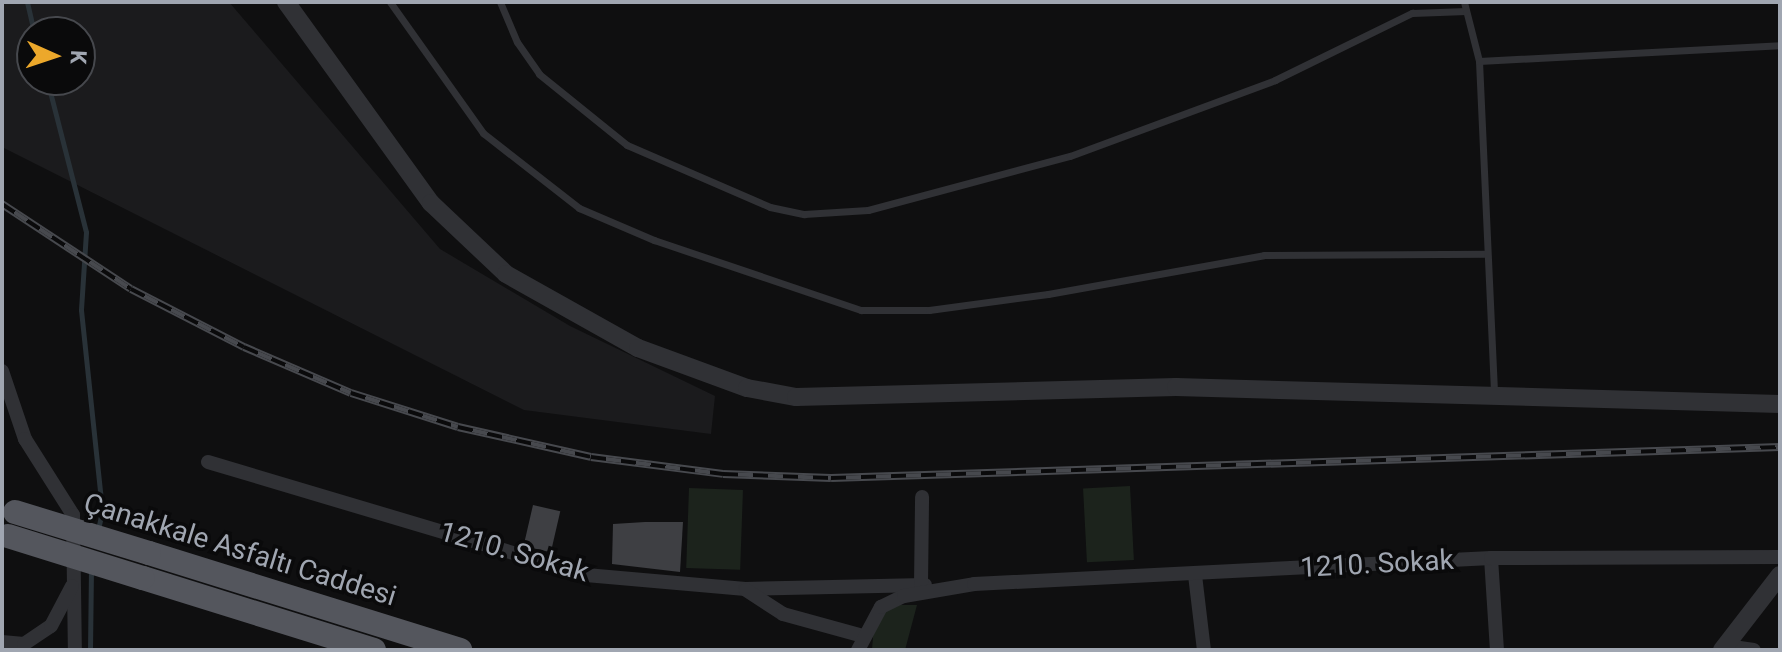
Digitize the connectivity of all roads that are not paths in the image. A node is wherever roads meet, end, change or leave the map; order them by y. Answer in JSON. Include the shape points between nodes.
{"nodes":[{"id":1,"x":286,"y":2,"type":"edge"},
{"id":2,"x":390,"y":2,"type":"edge"},
{"id":3,"x":500,"y":2,"type":"edge"},
{"id":4,"x":1464,"y":2,"type":"edge"},
{"id":5,"x":1466,"y":11,"type":"junction"},
{"id":6,"x":1780,"y":45,"type":"edge"},
{"id":7,"x":1479,"y":61,"type":"junction"},
{"id":8,"x":1487,"y":254,"type":"junction"},
{"id":9,"x":2,"y":371,"type":"edge"},
{"id":10,"x":1494,"y":396,"type":"junction"},
{"id":11,"x":1780,"y":404,"type":"edge"},
{"id":12,"x":208,"y":462,"type":"dead end"},
{"id":13,"x":922,"y":497,"type":"dead end"},
{"id":14,"x":8,"y":510,"type":"edge"},
{"id":15,"x":4,"y":536,"type":"edge"},
{"id":16,"x":1780,"y":557,"type":"edge"},
{"id":17,"x":1491,"y":558,"type":"junction"},
{"id":18,"x":1195,"y":575,"type":"junction"},
{"id":19,"x":1780,"y":575,"type":"edge"},
{"id":20,"x":974,"y":584,"type":"junction"},
{"id":21,"x":73,"y":585,"type":"junction"},
{"id":22,"x":921,"y":585,"type":"junction"},
{"id":23,"x":745,"y":589,"type":"junction"},
{"id":24,"x":2,"y":642,"type":"edge"},
{"id":25,"x":860,"y":646,"type":"edge"},
{"id":26,"x":364,"y":648,"type":"edge"},
{"id":27,"x":1724,"y":648,"type":"edge"},
{"id":28,"x":75,"y":650,"type":"edge"},
{"id":29,"x":460,"y":650,"type":"edge"},
{"id":30,"x":1204,"y":650,"type":"edge"},
{"id":31,"x":1497,"y":650,"type":"edge"},
{"id":32,"x":1754,"y":650,"type":"edge"}],
"edges":[{"from":1,"to":10,"type":"street","via":[[431,203],[495,264],[587,321],[694,373],[796,397],[1120,387]]},
{"from":2,"to":8,"type":"lane","via":[[483,133],[579,208],[668,245],[861,310],[929,310],[1048,294],[1264,255]]},
{"from":3,"to":5,"type":"lane","via":[[517,42],[539,74],[627,145],[770,207],[804,214],[868,210],[1070,156],[1275,80],[1412,13]]},
{"from":4,"to":5,"type":"lane"},
{"from":5,"to":7,"type":"lane"},
{"from":6,"to":7,"type":"lane"},
{"from":7,"to":8,"type":"lane"},
{"from":8,"to":10,"type":"lane"},
{"from":9,"to":21,"type":"street","via":[[25,439],[73,515]]},
{"from":10,"to":11,"type":"street"},
{"from":12,"to":23,"type":"street","name":"1210. Sokak","via":[[586,575]]},
{"from":13,"to":22,"type":"street"},
{"from":14,"to":29,"type":"highway","name":"Çanakkale Asfaltı Caddesi","bridge":true},
{"from":15,"to":26,"type":"highway","name":"Çanakkale Asfaltı Caddesi","bridge":true},
{"from":16,"to":17,"type":"street","name":"1210. Sokak"},
{"from":17,"to":18,"type":"street","name":"1210. Sokak"},
{"from":17,"to":31,"type":"street"},
{"from":18,"to":20,"type":"street","name":"1210. Sokak"},
{"from":18,"to":30,"type":"street"},
{"from":19,"to":27,"type":"street"},
{"from":20,"to":22,"type":"street","name":"1210. Sokak"},
{"from":20,"to":25,"type":"street","name":"1210. Sokak","via":[[904,596],[881,607]]},
{"from":21,"to":24,"type":"street","via":[[51,626],[24,644]]},
{"from":21,"to":28,"type":"street"},
{"from":22,"to":23,"type":"street","name":"1210. Sokak"},
{"from":23,"to":25,"type":"street","via":[[783,614]]},
{"from":27,"to":32,"type":"street"}]}
